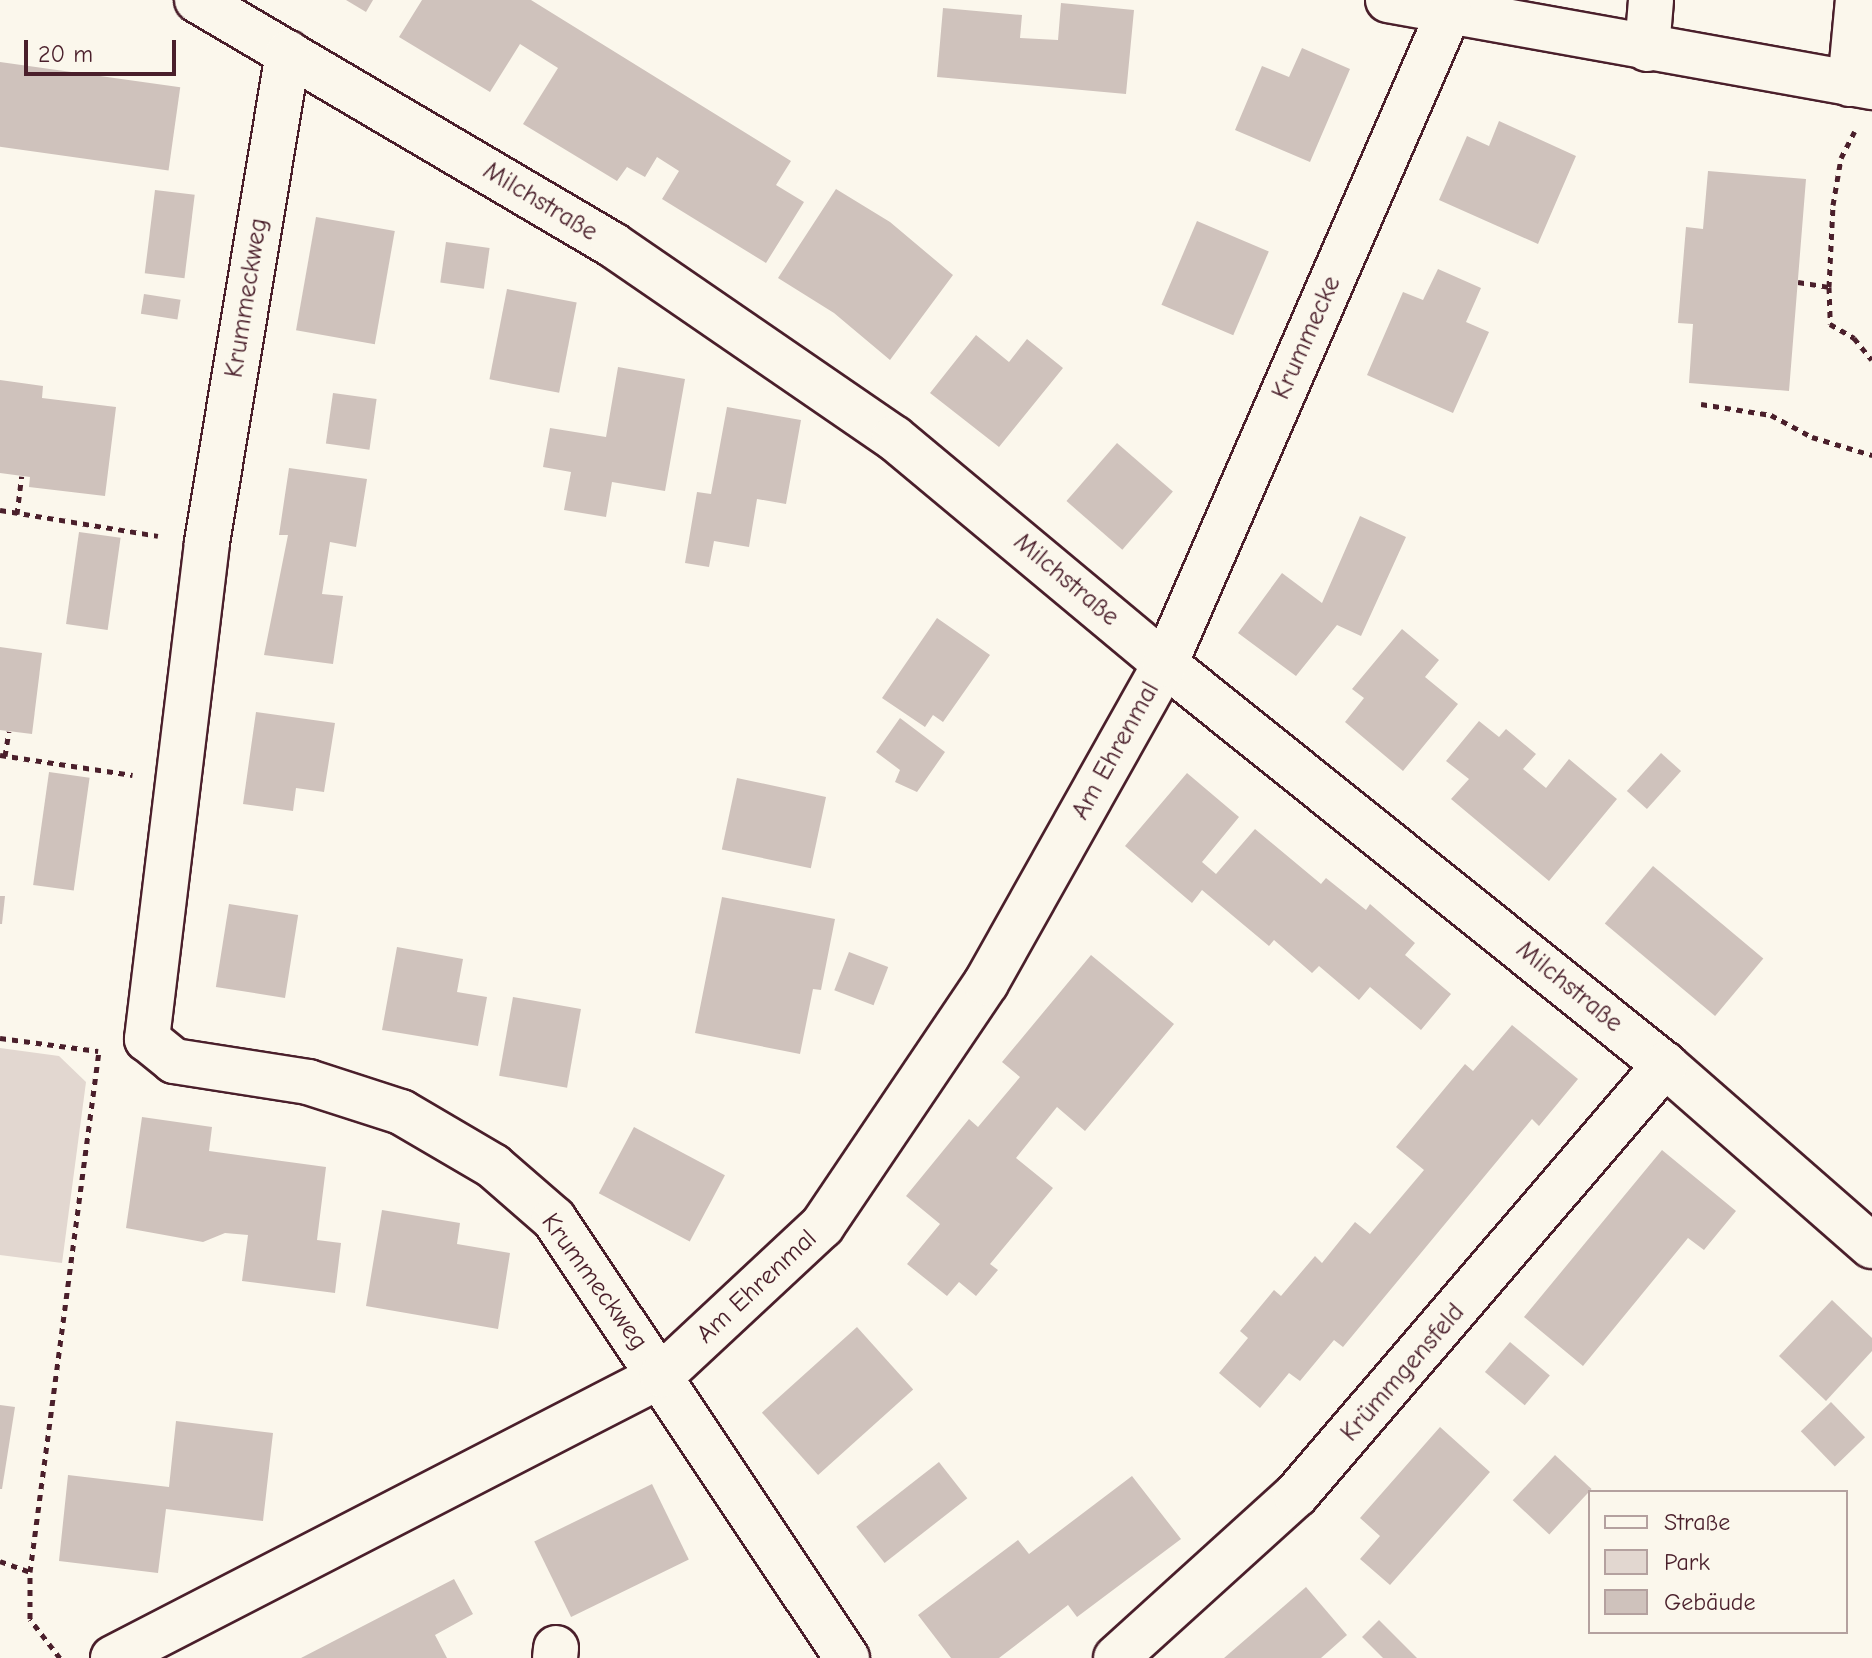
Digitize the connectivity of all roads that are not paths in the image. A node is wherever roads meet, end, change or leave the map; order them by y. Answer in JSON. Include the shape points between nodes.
{"nodes":[{"id":1,"x":197,"y":0,"type":"edge"},
{"id":2,"x":1388,"y":0,"type":"edge"},
{"id":3,"x":1651,"y":0,"type":"edge"},
{"id":4,"x":1858,"y":0,"type":"edge"},
{"id":5,"x":1449,"y":12,"type":"junction"},
{"id":6,"x":1647,"y":49,"type":"junction"},
{"id":7,"x":288,"y":53,"type":"junction"},
{"id":8,"x":1861,"y":97,"type":"edge"},
{"id":9,"x":1165,"y":664,"type":"junction"},
{"id":10,"x":1665,"y":1065,"type":"junction"},
{"id":11,"x":1872,"y":1246,"type":"edge"},
{"id":12,"x":662,"y":1375,"type":"junction"},
{"id":13,"x":113,"y":1658,"type":"edge"},
{"id":14,"x":847,"y":1658,"type":"edge"},
{"id":15,"x":1116,"y":1658,"type":"edge"}],
"edges":[{"from":1,"to":7,"type":"street","name":"Milchstraße"},
{"from":2,"to":5,"type":"street"},
{"from":3,"to":6,"type":"street"},
{"from":4,"to":8,"type":"street"},
{"from":5,"to":6,"type":"street"},
{"from":5,"to":9,"type":"street","name":"Krummecke"},
{"from":6,"to":8,"type":"street"},
{"from":7,"to":9,"type":"street","name":"Milchstraße","via":[[613,245],[894,438]]},
{"from":7,"to":12,"type":"street","name":"Krummeckweg","via":[[207,543],[147,1039],[174,1061],[308,1082],[401,1112],[493,1166],[554,1219]]},
{"from":9,"to":10,"type":"street","name":"Milchstraße"},
{"from":9,"to":12,"type":"street","name":"Am Ehrenmal","via":[[986,983],[822,1226]]},
{"from":10,"to":11,"type":"street","name":"Milchstraße"},
{"from":10,"to":15,"type":"street","name":"Krümmgensfeld","via":[[1296,1495]]},
{"from":12,"to":13,"type":"street","name":"Am Ehrenmal"},
{"from":12,"to":14,"type":"street","name":"Krummeckweg"}]}
